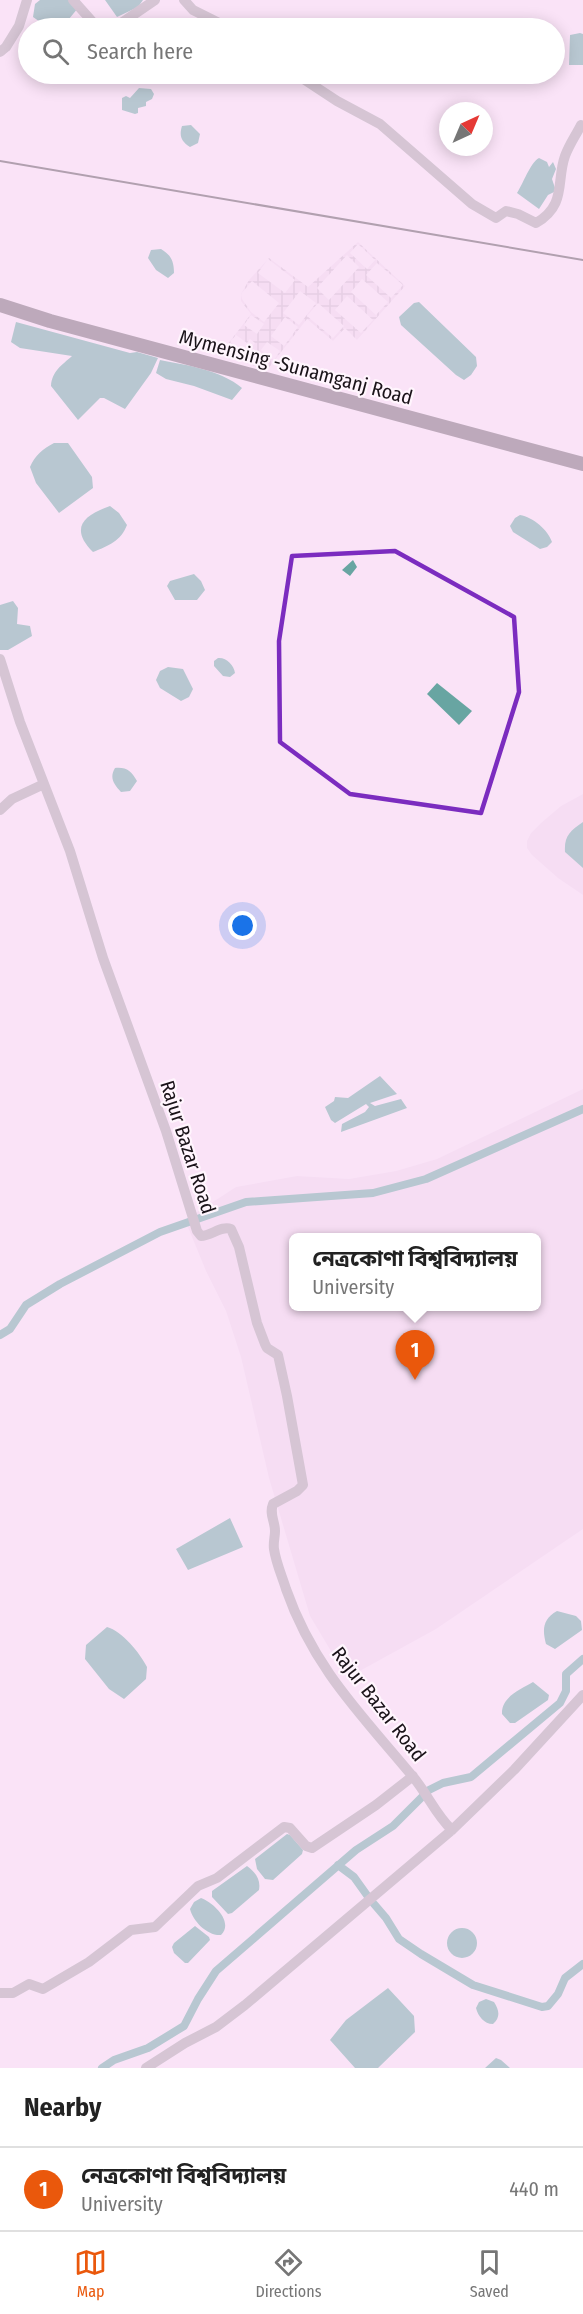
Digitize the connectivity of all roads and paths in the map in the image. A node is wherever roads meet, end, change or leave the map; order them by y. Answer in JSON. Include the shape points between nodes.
{"nodes":[{"id":1,"x":27,"y":0,"type":"edge"},
{"id":2,"x":73,"y":0,"type":"edge"},
{"id":3,"x":155,"y":0,"type":"edge"},
{"id":4,"x":184,"y":0,"type":"edge"},
{"id":5,"x":21,"y":18,"type":"edge"},
{"id":6,"x":90,"y":18,"type":"edge"},
{"id":7,"x":129,"y":18,"type":"edge"},
{"id":8,"x":209,"y":18,"type":"edge"},
{"id":9,"x":18,"y":27,"type":"edge"},
{"id":10,"x":0,"y":52,"type":"edge"},
{"id":11,"x":311,"y":84,"type":"edge"},
{"id":12,"x":583,"y":126,"type":"edge"},
{"id":13,"x":0,"y":305,"type":"edge"},
{"id":14,"x":583,"y":464,"type":"edge"},
{"id":15,"x":0,"y":659,"type":"edge"},
{"id":16,"x":44,"y":784,"type":"junction"},
{"id":17,"x":0,"y":810,"type":"edge"},
{"id":18,"x":583,"y":1695,"type":"edge"},
{"id":19,"x":413,"y":1777,"type":"junction"},
{"id":20,"x":452,"y":1830,"type":"junction"},
{"id":21,"x":0,"y":1993,"type":"edge"},
{"id":22,"x":146,"y":2068,"type":"edge"}],
"edges":[{"from":1,"to":5,"type":"street"},
{"from":2,"to":6,"type":"street"},
{"from":3,"to":7,"type":"street"},
{"from":4,"to":8,"type":"street"},
{"from":9,"to":10,"type":"street"},
{"from":11,"to":12,"type":"street","via":[[380,124],[472,204],[496,219],[506,211],[537,223],[545,218],[561,191],[564,158],[580,125]]},
{"from":13,"to":14,"type":"main road","name":"Mymensing -Sunamganj Road"},
{"from":15,"to":16,"type":"street","name":"Rajur Bazar Road"},
{"from":16,"to":17,"type":"street","via":[[12,799]]},
{"from":16,"to":19,"type":"street","name":"Rajur Bazar Road","via":[[166,1131],[195,1225],[201,1236],[225,1227],[231,1229],[261,1334],[267,1348],[278,1355],[303,1485],[273,1504],[271,1511],[276,1558],[296,1615],[324,1668]]},
{"from":18,"to":20,"type":"street"},
{"from":19,"to":20,"type":"street","name":"Rajur Bazar Road"},
{"from":19,"to":21,"type":"street","via":[[312,1848],[284,1827],[217,1878],[198,1886],[155,1927],[131,1930],[60,1981],[43,1989],[30,1984],[13,1993]]},
{"from":20,"to":22,"type":"street","via":[[245,2005]]}]}
